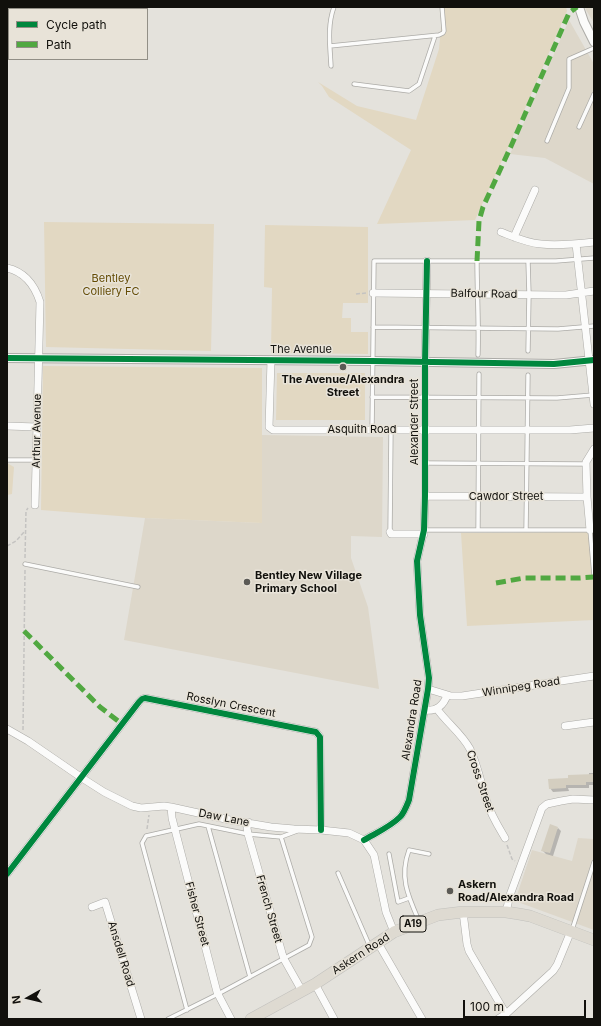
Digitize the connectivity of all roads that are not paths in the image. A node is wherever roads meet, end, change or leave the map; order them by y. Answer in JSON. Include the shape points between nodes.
{"nodes":[{"id":1,"x":334,"y":7,"type":"edge"},
{"id":2,"x":442,"y":7,"type":"edge"},
{"id":3,"x":579,"y":7,"type":"edge"},
{"id":4,"x":435,"y":36,"type":"junction"},
{"id":5,"x":594,"y":42,"type":"edge"},
{"id":6,"x":330,"y":46,"type":"junction"},
{"id":7,"x":594,"y":48,"type":"edge"},
{"id":8,"x":331,"y":66,"type":"dead end"},
{"id":9,"x":354,"y":84,"type":"dead end"},
{"id":10,"x":594,"y":94,"type":"edge"},
{"id":11,"x":579,"y":127,"type":"dead end"},
{"id":12,"x":547,"y":141,"type":"dead end"},
{"id":13,"x":535,"y":190,"type":"dead end"},
{"id":14,"x":501,"y":232,"type":"dead end"},
{"id":15,"x":514,"y":237,"type":"junction"},
{"id":16,"x":594,"y":242,"type":"edge"},
{"id":17,"x":576,"y":244,"type":"junction"},
{"id":18,"x":594,"y":258,"type":"edge"},
{"id":19,"x":578,"y":260,"type":"junction"},
{"id":20,"x":427,"y":261,"type":"junction"},
{"id":21,"x":477,"y":261,"type":"junction"},
{"id":22,"x":528,"y":261,"type":"junction"},
{"id":23,"x":7,"y":268,"type":"edge"},
{"id":24,"x":594,"y":291,"type":"edge"},
{"id":25,"x":373,"y":293,"type":"junction"},
{"id":26,"x":427,"y":293,"type":"junction"},
{"id":27,"x":581,"y":293,"type":"junction"},
{"id":28,"x":477,"y":294,"type":"junction"},
{"id":29,"x":529,"y":294,"type":"junction"},
{"id":30,"x":594,"y":326,"type":"edge"},
{"id":31,"x":373,"y":327,"type":"junction"},
{"id":32,"x":585,"y":327,"type":"junction"},
{"id":33,"x":426,"y":328,"type":"junction"},
{"id":34,"x":479,"y":328,"type":"junction"},
{"id":35,"x":528,"y":328,"type":"junction"},
{"id":36,"x":528,"y":351,"type":"dead end"},
{"id":37,"x":478,"y":355,"type":"dead end"},
{"id":38,"x":7,"y":358,"type":"edge"},
{"id":39,"x":38,"y":358,"type":"junction"},
{"id":40,"x":271,"y":360,"type":"junction"},
{"id":41,"x":591,"y":360,"type":"edge"},
{"id":42,"x":372,"y":361,"type":"junction"},
{"id":43,"x":425,"y":362,"type":"junction"},
{"id":44,"x":479,"y":374,"type":"dead end"},
{"id":45,"x":528,"y":374,"type":"dead end"},
{"id":46,"x":594,"y":395,"type":"edge"},
{"id":47,"x":372,"y":397,"type":"junction"},
{"id":48,"x":426,"y":397,"type":"junction"},
{"id":49,"x":479,"y":397,"type":"junction"},
{"id":50,"x":527,"y":398,"type":"junction"},
{"id":51,"x":594,"y":404,"type":"edge"},
{"id":52,"x":7,"y":426,"type":"edge"},
{"id":53,"x":37,"y":427,"type":"junction"},
{"id":54,"x":594,"y":428,"type":"edge"},
{"id":55,"x":372,"y":430,"type":"junction"},
{"id":56,"x":391,"y":430,"type":"junction"},
{"id":57,"x":426,"y":430,"type":"junction"},
{"id":58,"x":479,"y":430,"type":"junction"},
{"id":59,"x":527,"y":430,"type":"junction"},
{"id":60,"x":594,"y":449,"type":"edge"},
{"id":61,"x":7,"y":460,"type":"edge"},
{"id":62,"x":37,"y":460,"type":"junction"},
{"id":63,"x":589,"y":462,"type":"edge"},
{"id":64,"x":426,"y":463,"type":"junction"},
{"id":65,"x":478,"y":464,"type":"junction"},
{"id":66,"x":526,"y":464,"type":"junction"},
{"id":67,"x":425,"y":496,"type":"junction"},
{"id":68,"x":478,"y":497,"type":"junction"},
{"id":69,"x":526,"y":497,"type":"junction"},
{"id":70,"x":587,"y":497,"type":"junction"},
{"id":71,"x":35,"y":502,"type":"road end"},
{"id":72,"x":478,"y":530,"type":"junction"},
{"id":73,"x":526,"y":530,"type":"junction"},
{"id":74,"x":590,"y":530,"type":"junction"},
{"id":75,"x":390,"y":532,"type":"joint"},
{"id":76,"x":424,"y":533,"type":"junction"},
{"id":77,"x":25,"y":564,"type":"road end"},
{"id":78,"x":594,"y":575,"type":"edge"},
{"id":79,"x":138,"y":587,"type":"dead end"},
{"id":80,"x":594,"y":676,"type":"edge"},
{"id":81,"x":428,"y":689,"type":"junction"},
{"id":82,"x":447,"y":695,"type":"junction"},
{"id":83,"x":437,"y":709,"type":"junction"},
{"id":84,"x":425,"y":710,"type":"junction"},
{"id":85,"x":594,"y":722,"type":"edge"},
{"id":86,"x":565,"y":726,"type":"dead end"},
{"id":87,"x":7,"y":729,"type":"edge"},
{"id":88,"x":82,"y":778,"type":"junction"},
{"id":89,"x":594,"y":800,"type":"edge"},
{"id":90,"x":171,"y":807,"type":"junction"},
{"id":91,"x":248,"y":822,"type":"junction"},
{"id":92,"x":208,"y":826,"type":"junction"},
{"id":93,"x":301,"y":829,"type":"junction"},
{"id":94,"x":175,"y":830,"type":"junction"},
{"id":95,"x":321,"y":830,"type":"junction"},
{"id":96,"x":248,"y":834,"type":"junction"},
{"id":97,"x":282,"y":837,"type":"junction"},
{"id":98,"x":505,"y":838,"type":"road end"},
{"id":99,"x":364,"y":840,"type":"junction"},
{"id":100,"x":389,"y":854,"type":"dead end"},
{"id":101,"x":429,"y":854,"type":"dead end"},
{"id":102,"x":594,"y":862,"type":"edge"},
{"id":103,"x":338,"y":873,"type":"dead end"},
{"id":104,"x":7,"y":874,"type":"edge"},
{"id":105,"x":409,"y":898,"type":"junction"},
{"id":106,"x":92,"y":907,"type":"dead end"},
{"id":107,"x":463,"y":912,"type":"junction"},
{"id":108,"x":506,"y":912,"type":"junction"},
{"id":109,"x":419,"y":922,"type":"junction"},
{"id":110,"x":571,"y":931,"type":"junction"},
{"id":111,"x":394,"y":932,"type":"junction"},
{"id":112,"x":594,"y":940,"type":"edge"},
{"id":113,"x":374,"y":945,"type":"junction"},
{"id":114,"x":284,"y":958,"type":"junction"},
{"id":115,"x":250,"y":977,"type":"junction"},
{"id":116,"x":315,"y":984,"type":"junction"},
{"id":117,"x":302,"y":991,"type":"junction"},
{"id":118,"x":218,"y":994,"type":"junction"},
{"id":119,"x":187,"y":1010,"type":"junction"},
{"id":120,"x":506,"y":1014,"type":"junction"},
{"id":121,"x":141,"y":1019,"type":"edge"},
{"id":122,"x":168,"y":1019,"type":"edge"},
{"id":123,"x":231,"y":1019,"type":"edge"},
{"id":124,"x":251,"y":1019,"type":"edge"},
{"id":125,"x":334,"y":1019,"type":"edge"},
{"id":126,"x":422,"y":1019,"type":"edge"},
{"id":127,"x":498,"y":1019,"type":"edge"}],
"edges":[{"from":1,"to":6,"type":"lane","via":[[329,24]]},
{"from":2,"to":4,"type":"lane","via":[[444,31]]},
{"from":3,"to":5,"type":"street"},
{"from":4,"to":6,"type":"lane"},
{"from":4,"to":9,"type":"lane","via":[[419,84],[409,91]]},
{"from":6,"to":8,"type":"lane"},
{"from":7,"to":12,"type":"lane","via":[[569,59],[569,88]]},
{"from":10,"to":11,"type":"lane"},
{"from":13,"to":15,"type":"street"},
{"from":14,"to":15,"type":"street"},
{"from":15,"to":17,"type":"street","via":[[539,244]]},
{"from":16,"to":17,"type":"street"},
{"from":17,"to":19,"type":"street"},
{"from":18,"to":19,"type":"lane"},
{"from":19,"to":22,"type":"lane"},
{"from":19,"to":27,"type":"street"},
{"from":20,"to":21,"type":"lane"},
{"from":20,"to":25,"type":"lane","via":[[374,261]]},
{"from":20,"to":26,"type":"street","name":"Alexander Street"},
{"from":21,"to":22,"type":"lane"},
{"from":21,"to":28,"type":"lane"},
{"from":22,"to":29,"type":"lane"},
{"from":23,"to":39,"type":"street","name":"Arthur Avenue","via":[[19,272],[26,278],[33,286],[40,302]]},
{"from":24,"to":27,"type":"street","name":"Balfour Road"},
{"from":25,"to":26,"type":"street","name":"Balfour Road"},
{"from":25,"to":31,"type":"lane"},
{"from":26,"to":28,"type":"street","name":"Balfour Road"},
{"from":26,"to":33,"type":"street","name":"Alexander Street"},
{"from":27,"to":29,"type":"street","name":"Balfour Road"},
{"from":27,"to":32,"type":"street"},
{"from":28,"to":29,"type":"street","name":"Balfour Road"},
{"from":28,"to":34,"type":"lane"},
{"from":29,"to":35,"type":"lane"},
{"from":30,"to":32,"type":"lane"},
{"from":31,"to":33,"type":"lane"},
{"from":31,"to":42,"type":"lane"},
{"from":32,"to":35,"type":"lane"},
{"from":32,"to":41,"type":"street"},
{"from":33,"to":34,"type":"lane"},
{"from":33,"to":43,"type":"street","name":"Alexander Street"},
{"from":34,"to":35,"type":"lane"},
{"from":34,"to":37,"type":"lane"},
{"from":35,"to":36,"type":"lane"},
{"from":38,"to":39,"type":"street","name":"The Avenue"},
{"from":39,"to":40,"type":"street","name":"The Avenue"},
{"from":39,"to":53,"type":"street","name":"Arthur Avenue"},
{"from":40,"to":42,"type":"street","name":"The Avenue"},
{"from":40,"to":55,"type":"street","name":"Asquith Road","via":[[270,428]]},
{"from":41,"to":43,"type":"street","name":"The Avenue","via":[[554,364]]},
{"from":41,"to":46,"type":"street"},
{"from":42,"to":43,"type":"street","name":"The Avenue"},
{"from":42,"to":47,"type":"lane"},
{"from":43,"to":48,"type":"street","name":"Alexander Street"},
{"from":44,"to":49,"type":"lane"},
{"from":45,"to":50,"type":"lane"},
{"from":46,"to":50,"type":"lane"},
{"from":46,"to":51,"type":"street"},
{"from":47,"to":48,"type":"lane"},
{"from":47,"to":55,"type":"lane"},
{"from":48,"to":49,"type":"lane"},
{"from":48,"to":57,"type":"street","name":"Alexander Street"},
{"from":49,"to":50,"type":"lane"},
{"from":49,"to":58,"type":"lane"},
{"from":50,"to":59,"type":"lane"},
{"from":52,"to":53,"type":"street"},
{"from":53,"to":62,"type":"street","name":"Arthur Avenue"},
{"from":54,"to":59,"type":"street","name":"Asquith Road"},
{"from":55,"to":56,"type":"street","name":"Asquith Road"},
{"from":56,"to":57,"type":"street","name":"Asquith Road"},
{"from":56,"to":75,"type":"lane"},
{"from":57,"to":58,"type":"street","name":"Asquith Road"},
{"from":57,"to":64,"type":"street","name":"Alexander Street"},
{"from":58,"to":59,"type":"street","name":"Asquith Road"},
{"from":58,"to":65,"type":"lane"},
{"from":59,"to":66,"type":"lane"},
{"from":60,"to":63,"type":"street"},
{"from":61,"to":62,"type":"lane"},
{"from":62,"to":71,"type":"street","name":"Arthur Avenue"},
{"from":63,"to":66,"type":"lane"},
{"from":63,"to":70,"type":"street"},
{"from":64,"to":65,"type":"lane"},
{"from":64,"to":67,"type":"street","name":"Alexander Street"},
{"from":65,"to":66,"type":"lane"},
{"from":65,"to":68,"type":"lane"},
{"from":66,"to":69,"type":"lane"},
{"from":67,"to":68,"type":"street","name":"Cawdor Street"},
{"from":67,"to":76,"type":"street","name":"Alexander Street"},
{"from":68,"to":69,"type":"street","name":"Cawdor Street"},
{"from":68,"to":72,"type":"lane"},
{"from":69,"to":70,"type":"street","name":"Cawdor Street"},
{"from":69,"to":73,"type":"lane"},
{"from":70,"to":74,"type":"street"},
{"from":72,"to":73,"type":"lane"},
{"from":72,"to":76,"type":"lane"},
{"from":73,"to":74,"type":"lane"},
{"from":74,"to":78,"type":"lane"},
{"from":75,"to":76,"type":"street"},
{"from":76,"to":81,"type":"street","name":"Alexandra Road","via":[[417,561]]},
{"from":77,"to":79,"type":"lane"},
{"from":80,"to":82,"type":"street","name":"Winnipeg Road","via":[[462,696]]},
{"from":81,"to":82,"type":"street","name":"Winnipeg Road"},
{"from":81,"to":84,"type":"street","name":"Alexandra Road"},
{"from":82,"to":83,"type":"street"},
{"from":83,"to":84,"type":"street"},
{"from":83,"to":98,"type":"street","name":"Cross Street","via":[[465,741],[476,764],[489,810]]},
{"from":84,"to":99,"type":"street","name":"Alexandra Road","via":[[406,807],[401,816]]},
{"from":85,"to":86,"type":"street"},
{"from":87,"to":88,"type":"street","name":"Daw Lane"},
{"from":88,"to":90,"type":"street","name":"Daw Lane","via":[[132,806]]},
{"from":88,"to":95,"type":"street","name":"Rosslyn Crescent","via":[[139,702],[145,698],[316,732],[320,737]]},
{"from":88,"to":104,"type":"street"},
{"from":89,"to":108,"type":"street","via":[[573,799],[547,804],[542,808]]},
{"from":90,"to":91,"type":"street","name":"Daw Lane"},
{"from":90,"to":94,"type":"street","name":"Fisher Street"},
{"from":91,"to":93,"type":"street","name":"Daw Lane"},
{"from":91,"to":96,"type":"street","name":"French Street"},
{"from":92,"to":94,"type":"lane","via":[[199,824]]},
{"from":92,"to":96,"type":"lane"},
{"from":92,"to":115,"type":"lane"},
{"from":93,"to":95,"type":"street","name":"Daw Lane"},
{"from":93,"to":97,"type":"lane"},
{"from":94,"to":118,"type":"street","name":"Fisher Street"},
{"from":94,"to":119,"type":"lane","via":[[146,836],[142,843]]},
{"from":95,"to":99,"type":"street","name":"Daw Lane","via":[[348,833]]},
{"from":96,"to":97,"type":"lane"},
{"from":96,"to":114,"type":"street","name":"French Street"},
{"from":97,"to":114,"type":"lane","via":[[312,938],[308,945]]},
{"from":99,"to":111,"type":"street","via":[[374,855],[386,912]]},
{"from":100,"to":105,"type":"lane","via":[[398,902]]},
{"from":101,"to":105,"type":"lane","via":[[409,850],[405,873]]},
{"from":102,"to":110,"type":"lane"},
{"from":103,"to":113,"type":"lane"},
{"from":105,"to":109,"type":"lane"},
{"from":106,"to":121,"type":"street","name":"Ansdell Road","via":[[105,902]]},
{"from":107,"to":108,"type":"highway","name":"Askern Road","number":"A19"},
{"from":107,"to":109,"type":"highway","name":"Askern Road","number":"A19","via":[[438,914]]},
{"from":107,"to":120,"type":"street","via":[[469,951]]},
{"from":108,"to":110,"type":"highway","name":"Askern Road","number":"A19","via":[[530,916]]},
{"from":109,"to":111,"type":"highway","name":"Askern Road","number":"A19"},
{"from":110,"to":112,"type":"highway","name":"Askern Road","number":"A19"},
{"from":110,"to":120,"type":"street","via":[[553,971]]},
{"from":111,"to":113,"type":"highway","name":"Askern Road","number":"A19"},
{"from":113,"to":116,"type":"highway","name":"Askern Road","number":"A19"},
{"from":113,"to":126,"type":"street"},
{"from":114,"to":115,"type":"lane"},
{"from":114,"to":117,"type":"street","name":"French Street"},
{"from":115,"to":118,"type":"lane"},
{"from":116,"to":117,"type":"highway","name":"Askern Road","number":"A19"},
{"from":116,"to":125,"type":"street"},
{"from":117,"to":124,"type":"highway","name":"Askern Road","number":"A19"},
{"from":118,"to":119,"type":"lane"},
{"from":118,"to":123,"type":"street","name":"Fisher Street"},
{"from":119,"to":122,"type":"lane"},
{"from":120,"to":127,"type":"street"}]}
